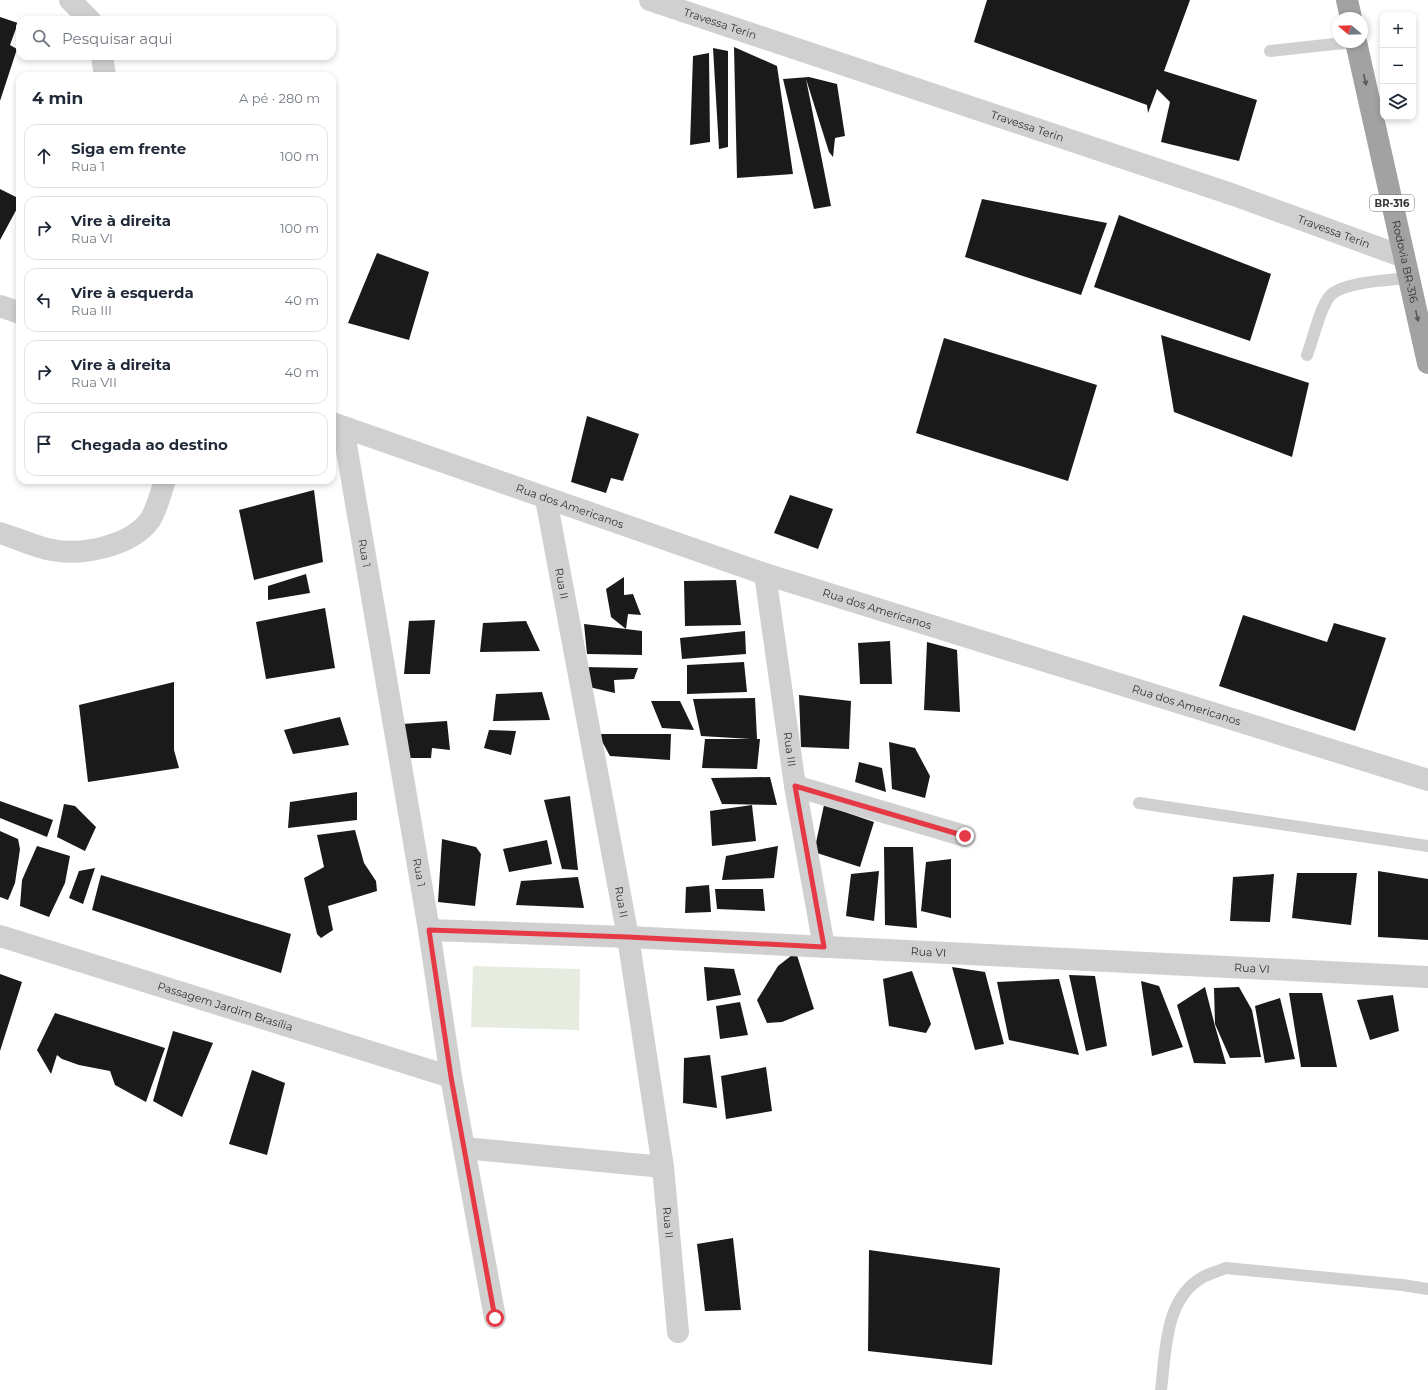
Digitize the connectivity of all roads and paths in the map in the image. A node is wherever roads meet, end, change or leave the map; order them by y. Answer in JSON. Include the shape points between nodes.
{"nodes":[{"id":1,"x":70,"y":0,"type":"edge"},
{"id":2,"x":650,"y":0,"type":"edge"},
{"id":3,"x":1347,"y":0,"type":"edge"},
{"id":4,"x":1350,"y":12,"type":"edge"},
{"id":5,"x":86,"y":16,"type":"edge"},
{"id":6,"x":1332,"y":44,"type":"edge"},
{"id":7,"x":1357,"y":48,"type":"edge"},
{"id":8,"x":1270,"y":51,"type":"dead end"},
{"id":9,"x":103,"y":60,"type":"edge"},
{"id":10,"x":104,"y":72,"type":"edge"},
{"id":11,"x":1404,"y":257,"type":"junction"},
{"id":12,"x":1408,"y":278,"type":"junction"},
{"id":13,"x":0,"y":306,"type":"edge"},
{"id":14,"x":16,"y":312,"type":"edge"},
{"id":15,"x":1307,"y":355,"type":"dead end"},
{"id":16,"x":1427,"y":355,"type":"edge"},
{"id":17,"x":337,"y":425,"type":"edge"},
{"id":18,"x":163,"y":484,"type":"edge"},
{"id":19,"x":546,"y":499,"type":"junction"},
{"id":20,"x":0,"y":533,"type":"edge"},
{"id":21,"x":765,"y":574,"type":"junction"},
{"id":22,"x":1428,"y":780,"type":"edge"},
{"id":23,"x":795,"y":786,"type":"junction"},
{"id":24,"x":1139,"y":803,"type":"dead end"},
{"id":25,"x":965,"y":836,"type":"dead end"},
{"id":26,"x":1428,"y":846,"type":"edge"},
{"id":27,"x":429,"y":930,"type":"junction"},
{"id":28,"x":0,"y":936,"type":"edge"},
{"id":29,"x":628,"y":937,"type":"junction"},
{"id":30,"x":824,"y":947,"type":"junction"},
{"id":31,"x":1428,"y":977,"type":"edge"},
{"id":32,"x":451,"y":1077,"type":"junction"},
{"id":33,"x":464,"y":1148,"type":"junction"},
{"id":34,"x":663,"y":1167,"type":"junction"},
{"id":35,"x":1428,"y":1289,"type":"edge"},
{"id":36,"x":495,"y":1318,"type":"dead end"},
{"id":37,"x":678,"y":1332,"type":"dead end"},
{"id":38,"x":1161,"y":1390,"type":"edge"}],
"edges":[{"from":1,"to":5,"type":"street"},
{"from":2,"to":11,"type":"street","name":"Travessa Terin","via":[[1234,195]]},
{"from":3,"to":4,"type":"highway"},
{"from":6,"to":8,"type":"lane"},
{"from":7,"to":11,"type":"highway","name":"Rodovia BR-316","number":"BR-316","one_way":true},
{"from":9,"to":10,"type":"street"},
{"from":11,"to":12,"type":"highway","name":"Rodovia BR-316","number":"BR-316"},
{"from":12,"to":15,"type":"lane","via":[[1340,288],[1324,305]]},
{"from":12,"to":16,"type":"highway","name":"Rodovia BR-316","number":"BR-316","one_way":true},
{"from":13,"to":14,"type":"street"},
{"from":17,"to":19,"type":"street","name":"Rua dos Americanos"},
{"from":17,"to":27,"type":"street","name":"Rua 1"},
{"from":18,"to":20,"type":"street","via":[[150,519],[137,533],[117,543],[89,550],[52,550]]},
{"from":19,"to":21,"type":"street","name":"Rua dos Americanos"},
{"from":19,"to":29,"type":"street","name":"Rua II"},
{"from":21,"to":22,"type":"street","name":"Rua dos Americanos"},
{"from":21,"to":23,"type":"street","name":"Rua III"},
{"from":23,"to":25,"type":"street"},
{"from":23,"to":30,"type":"street","name":"Rua III"},
{"from":24,"to":26,"type":"lane"},
{"from":27,"to":29,"type":"street","name":"Rua VI"},
{"from":27,"to":32,"type":"street","name":"Rua 1"},
{"from":28,"to":32,"type":"street","name":"Passagem Jardim Brasília"},
{"from":29,"to":30,"type":"street","name":"Rua VI"},
{"from":29,"to":34,"type":"street","name":"Rua II"},
{"from":30,"to":31,"type":"street","name":"Rua VI"},
{"from":32,"to":33,"type":"street","name":"Rua 1"},
{"from":33,"to":34,"type":"street"},
{"from":33,"to":36,"type":"street","name":"Rua 1"},
{"from":34,"to":37,"type":"street","name":"Rua II"},
{"from":35,"to":38,"type":"lane","via":[[1226,1268],[1203,1276],[1188,1288],[1177,1303],[1168,1328]]}]}
